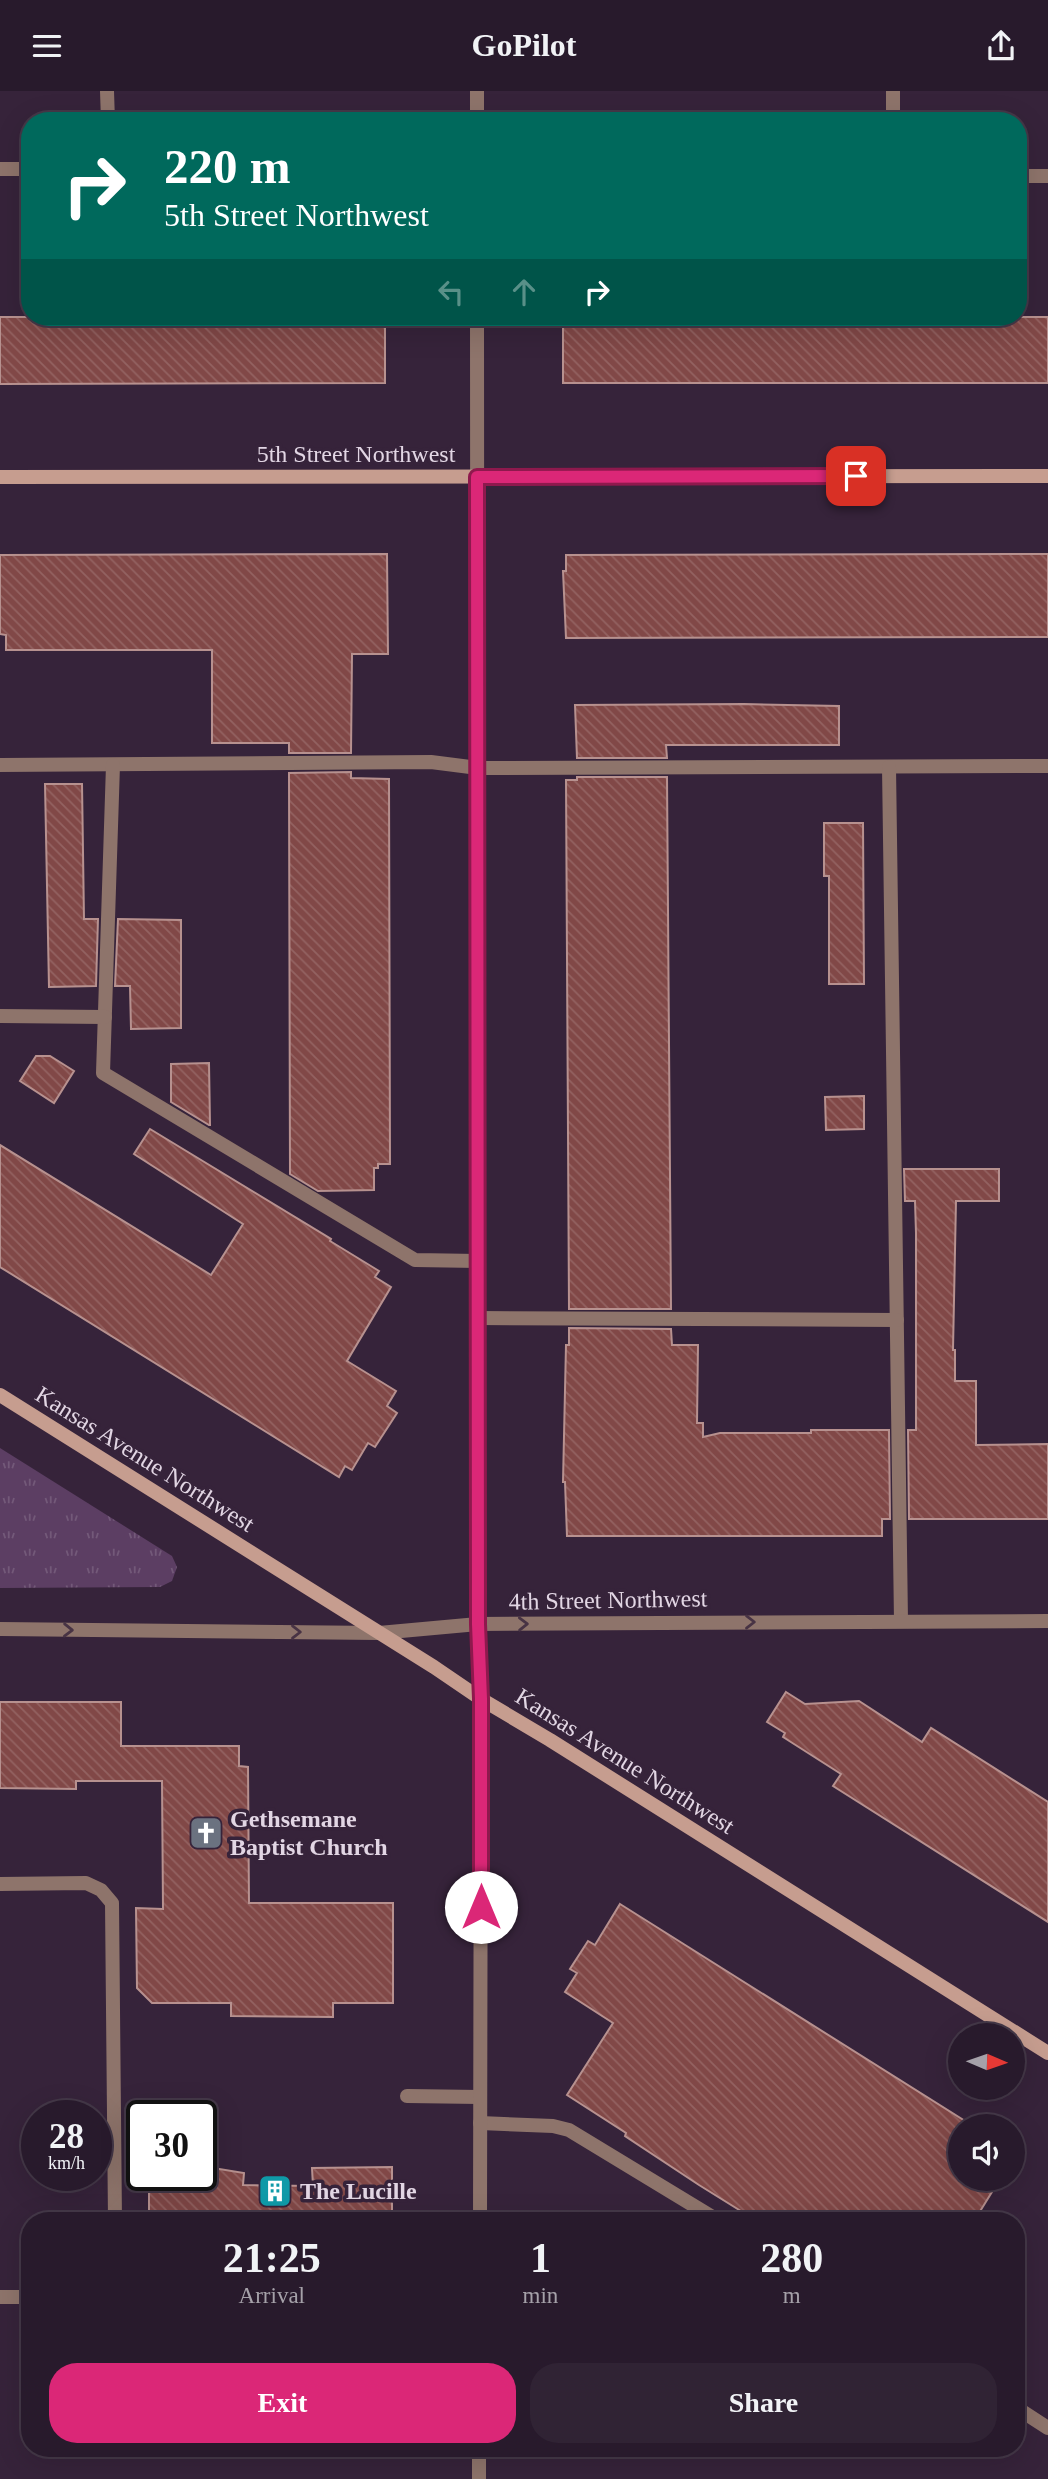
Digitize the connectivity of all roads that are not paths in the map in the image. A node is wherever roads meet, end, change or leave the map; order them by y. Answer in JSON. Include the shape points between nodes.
{"nodes":[{"id":1,"x":107,"y":91,"type":"edge"},
{"id":2,"x":477,"y":91,"type":"edge"},
{"id":3,"x":893,"y":91,"type":"edge"},
{"id":4,"x":108,"y":112,"type":"edge"},
{"id":5,"x":477,"y":112,"type":"edge"},
{"id":6,"x":893,"y":112,"type":"edge"},
{"id":7,"x":0,"y":169,"type":"edge"},
{"id":8,"x":21,"y":169,"type":"edge"},
{"id":9,"x":1027,"y":176,"type":"edge"},
{"id":10,"x":1048,"y":176,"type":"edge"},
{"id":11,"x":477,"y":326,"type":"edge"},
{"id":12,"x":1048,"y":476,"type":"edge"},
{"id":13,"x":0,"y":477,"type":"edge"},
{"id":14,"x":477,"y":477,"type":"junction"},
{"id":15,"x":0,"y":765,"type":"edge"},
{"id":16,"x":113,"y":765,"type":"junction"},
{"id":17,"x":1048,"y":766,"type":"edge"},
{"id":18,"x":889,"y":767,"type":"junction"},
{"id":19,"x":478,"y":768,"type":"junction"},
{"id":20,"x":0,"y":1016,"type":"edge"},
{"id":21,"x":105,"y":1017,"type":"junction"},
{"id":22,"x":478,"y":1261,"type":"junction"},
{"id":23,"x":478,"y":1318,"type":"junction"},
{"id":24,"x":897,"y":1320,"type":"junction"},
{"id":25,"x":0,"y":1395,"type":"edge"},
{"id":26,"x":901,"y":1621,"type":"junction"},
{"id":27,"x":1048,"y":1621,"type":"edge"},
{"id":28,"x":478,"y":1624,"type":"junction"},
{"id":29,"x":0,"y":1629,"type":"edge"},
{"id":30,"x":379,"y":1633,"type":"junction"},
{"id":31,"x":481,"y":1699,"type":"junction"},
{"id":32,"x":0,"y":1884,"type":"edge"},
{"id":33,"x":1048,"y":2053,"type":"edge"},
{"id":34,"x":407,"y":2096,"type":"dead end"},
{"id":35,"x":480,"y":2097,"type":"junction"},
{"id":36,"x":480,"y":2123,"type":"junction"},
{"id":37,"x":115,"y":2212,"type":"edge"},
{"id":38,"x":480,"y":2212,"type":"edge"},
{"id":39,"x":704,"y":2212,"type":"edge"},
{"id":40,"x":0,"y":2297,"type":"edge"},
{"id":41,"x":21,"y":2297,"type":"edge"},
{"id":42,"x":1025,"y":2414,"type":"edge"},
{"id":43,"x":1048,"y":2428,"type":"edge"},
{"id":44,"x":479,"y":2457,"type":"edge"},
{"id":45,"x":479,"y":2479,"type":"edge"}],
"edges":[{"from":1,"to":4,"type":"street"},
{"from":2,"to":5,"type":"street"},
{"from":3,"to":6,"type":"street"},
{"from":7,"to":8,"type":"street"},
{"from":9,"to":10,"type":"street"},
{"from":11,"to":14,"type":"street"},
{"from":12,"to":14,"type":"street","name":"5th Street Northwest"},
{"from":13,"to":14,"type":"street","name":"5th Street Northwest"},
{"from":14,"to":19,"type":"street"},
{"from":15,"to":16,"type":"street"},
{"from":16,"to":19,"type":"street","via":[[431,762]]},
{"from":16,"to":21,"type":"street"},
{"from":17,"to":18,"type":"street"},
{"from":18,"to":19,"type":"street"},
{"from":18,"to":24,"type":"street"},
{"from":19,"to":22,"type":"street"},
{"from":20,"to":21,"type":"street"},
{"from":21,"to":22,"type":"street","via":[[103,1073],[415,1260]]},
{"from":22,"to":23,"type":"street"},
{"from":23,"to":24,"type":"street"},
{"from":23,"to":28,"type":"street"},
{"from":24,"to":26,"type":"street"},
{"from":25,"to":30,"type":"street","name":"Kansas Avenue Northwest"},
{"from":26,"to":27,"type":"street","name":"4th Street Northwest"},
{"from":28,"to":26,"type":"street","name":"4th Street Northwest","one_way":true},
{"from":28,"to":30,"type":"street","name":"4th Street Northwest"},
{"from":28,"to":31,"type":"street"},
{"from":29,"to":30,"type":"street","name":"4th Street Northwest","one_way":true},
{"from":30,"to":31,"type":"street","name":"Kansas Avenue Northwest"},
{"from":31,"to":33,"type":"street","name":"Kansas Avenue Northwest"},
{"from":31,"to":35,"type":"street"},
{"from":32,"to":37,"type":"street","via":[[86,1883],[101,1890],[112,1903]]},
{"from":34,"to":35,"type":"street"},
{"from":35,"to":36,"type":"street"},
{"from":36,"to":38,"type":"street"},
{"from":36,"to":39,"type":"street","via":[[569,2130]]},
{"from":40,"to":41,"type":"street"},
{"from":42,"to":43,"type":"street"},
{"from":44,"to":45,"type":"street"}]}
